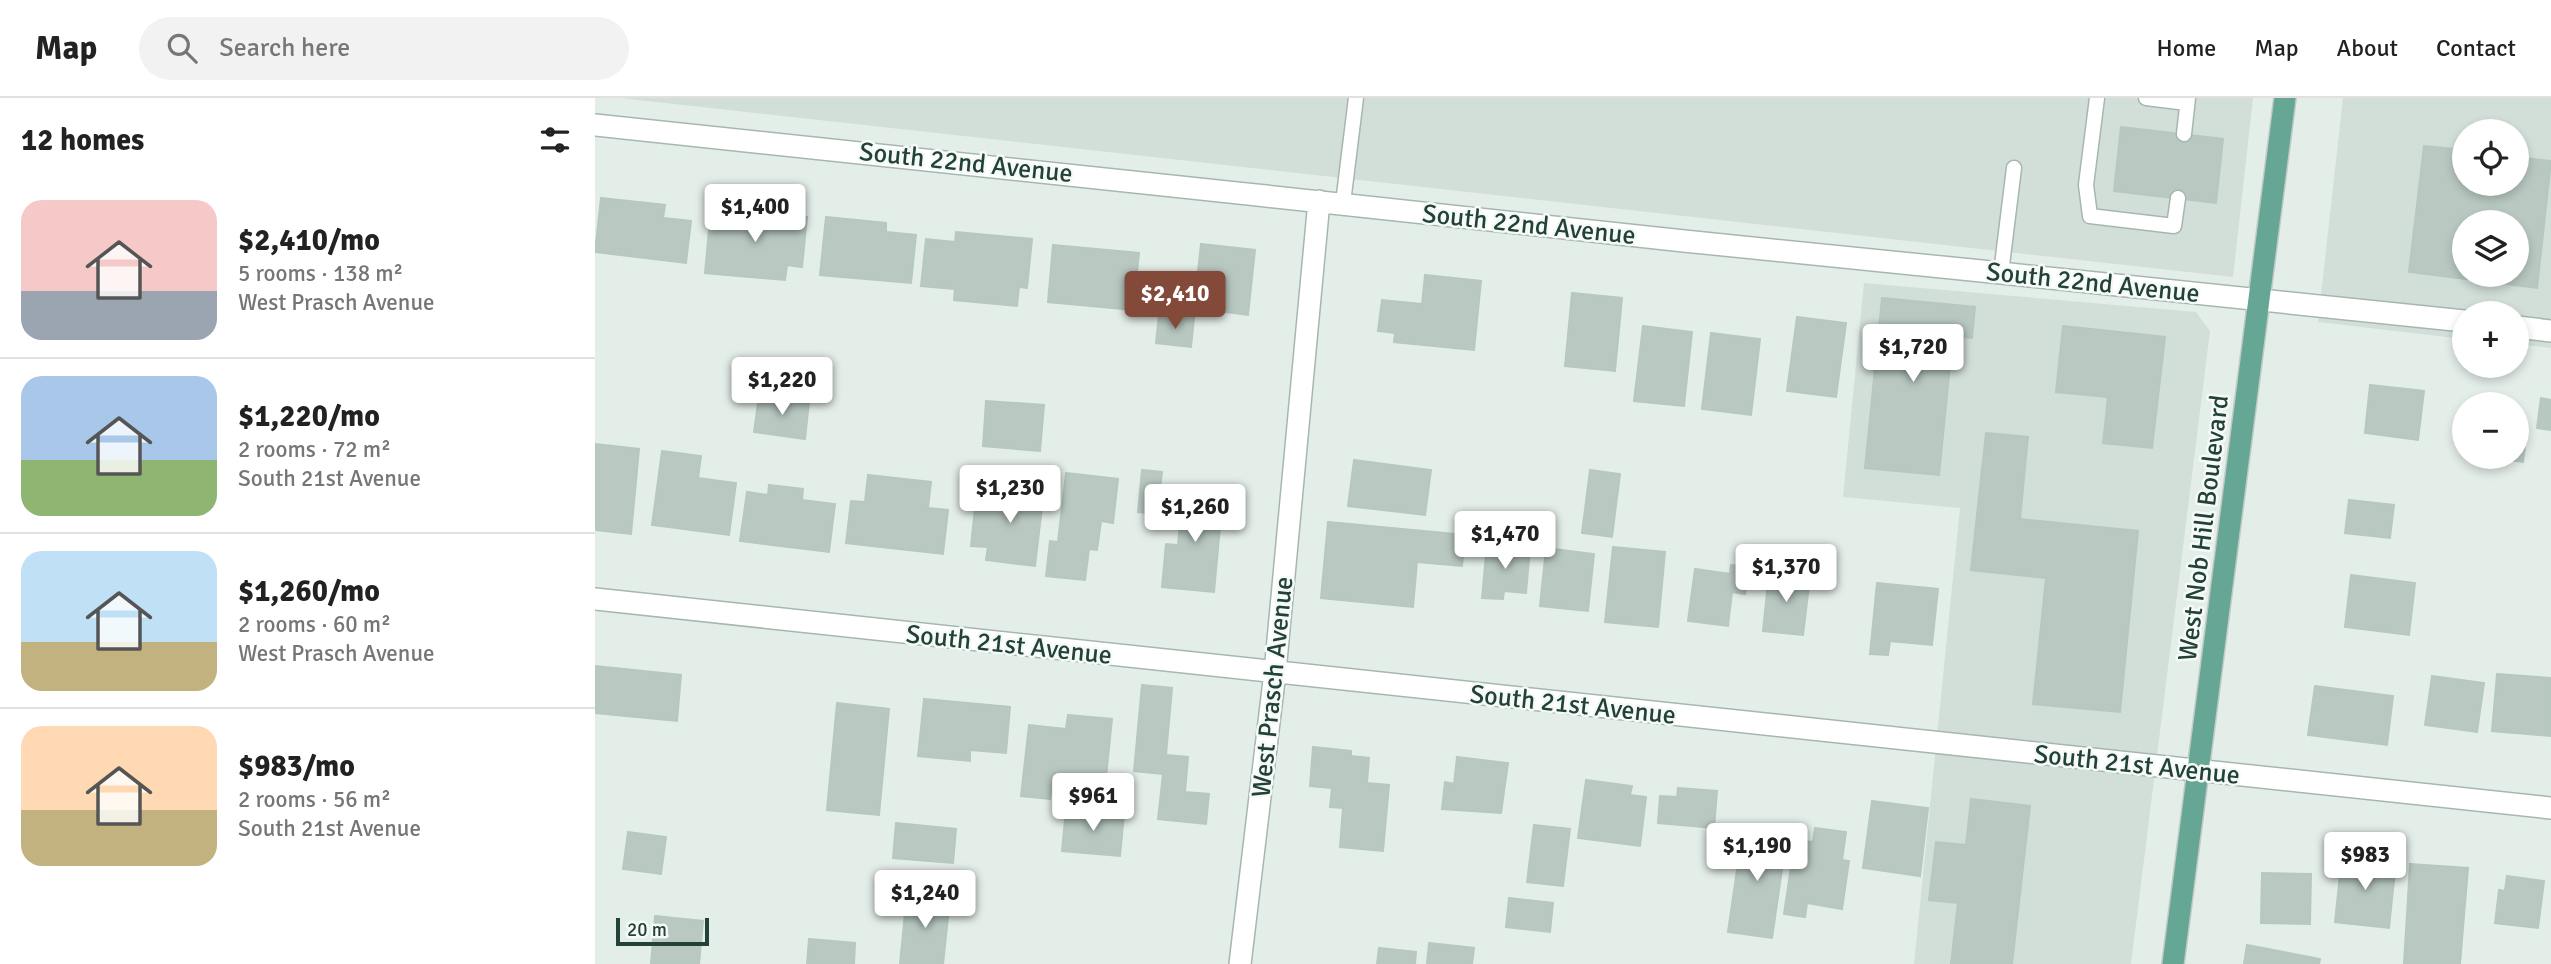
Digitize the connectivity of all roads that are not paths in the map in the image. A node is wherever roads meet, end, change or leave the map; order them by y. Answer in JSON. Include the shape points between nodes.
{"nodes":[{"id":1,"x":1356,"y":98,"type":"edge"},
{"id":2,"x":2097,"y":98,"type":"edge"},
{"id":3,"x":2147,"y":98,"type":"edge"},
{"id":4,"x":2285,"y":98,"type":"edge"},
{"id":5,"x":2187,"y":100,"type":"edge"},
{"id":6,"x":595,"y":125,"type":"edge"},
{"id":7,"x":2184,"y":134,"type":"dead end"},
{"id":8,"x":2014,"y":168,"type":"dead end"},
{"id":9,"x":2178,"y":198,"type":"dead end"},
{"id":10,"x":1319,"y":201,"type":"junction"},
{"id":11,"x":1343,"y":203,"type":"junction"},
{"id":12,"x":2001,"y":272,"type":"junction"},
{"id":13,"x":2262,"y":298,"type":"junction"},
{"id":14,"x":2452,"y":320,"type":"edge"},
{"id":15,"x":2529,"y":328,"type":"edge"},
{"id":16,"x":2551,"y":331,"type":"edge"},
{"id":17,"x":595,"y":599,"type":"edge"},
{"id":18,"x":1275,"y":672,"type":"junction"},
{"id":19,"x":2200,"y":771,"type":"junction"},
{"id":20,"x":2551,"y":808,"type":"edge"},
{"id":21,"x":1240,"y":964,"type":"edge"},
{"id":22,"x":2173,"y":964,"type":"edge"}],
"edges":[{"from":1,"to":11,"type":"lane"},
{"from":2,"to":9,"type":"lane","via":[[2086,184],[2090,216],[2174,226]]},
{"from":3,"to":5,"type":"lane"},
{"from":4,"to":13,"type":"main road","name":"West Nob Hill Boulevard"},
{"from":5,"to":7,"type":"lane"},
{"from":6,"to":10,"type":"street","name":"South 22nd Avenue"},
{"from":8,"to":12,"type":"lane"},
{"from":10,"to":11,"type":"street","name":"South 22nd Avenue"},
{"from":10,"to":18,"type":"street","name":"West Prasch Avenue"},
{"from":11,"to":12,"type":"street","name":"South 22nd Avenue"},
{"from":12,"to":13,"type":"street","name":"South 22nd Avenue"},
{"from":13,"to":14,"type":"street","name":"South 22nd Avenue"},
{"from":13,"to":19,"type":"main road","name":"West Nob Hill Boulevard"},
{"from":15,"to":16,"type":"street"},
{"from":17,"to":18,"type":"street","name":"South 21st Avenue"},
{"from":18,"to":19,"type":"street","name":"South 21st Avenue"},
{"from":18,"to":21,"type":"street","name":"West Prasch Avenue"},
{"from":19,"to":20,"type":"street","name":"South 21st Avenue"},
{"from":19,"to":22,"type":"main road","name":"West Nob Hill Boulevard"}]}
